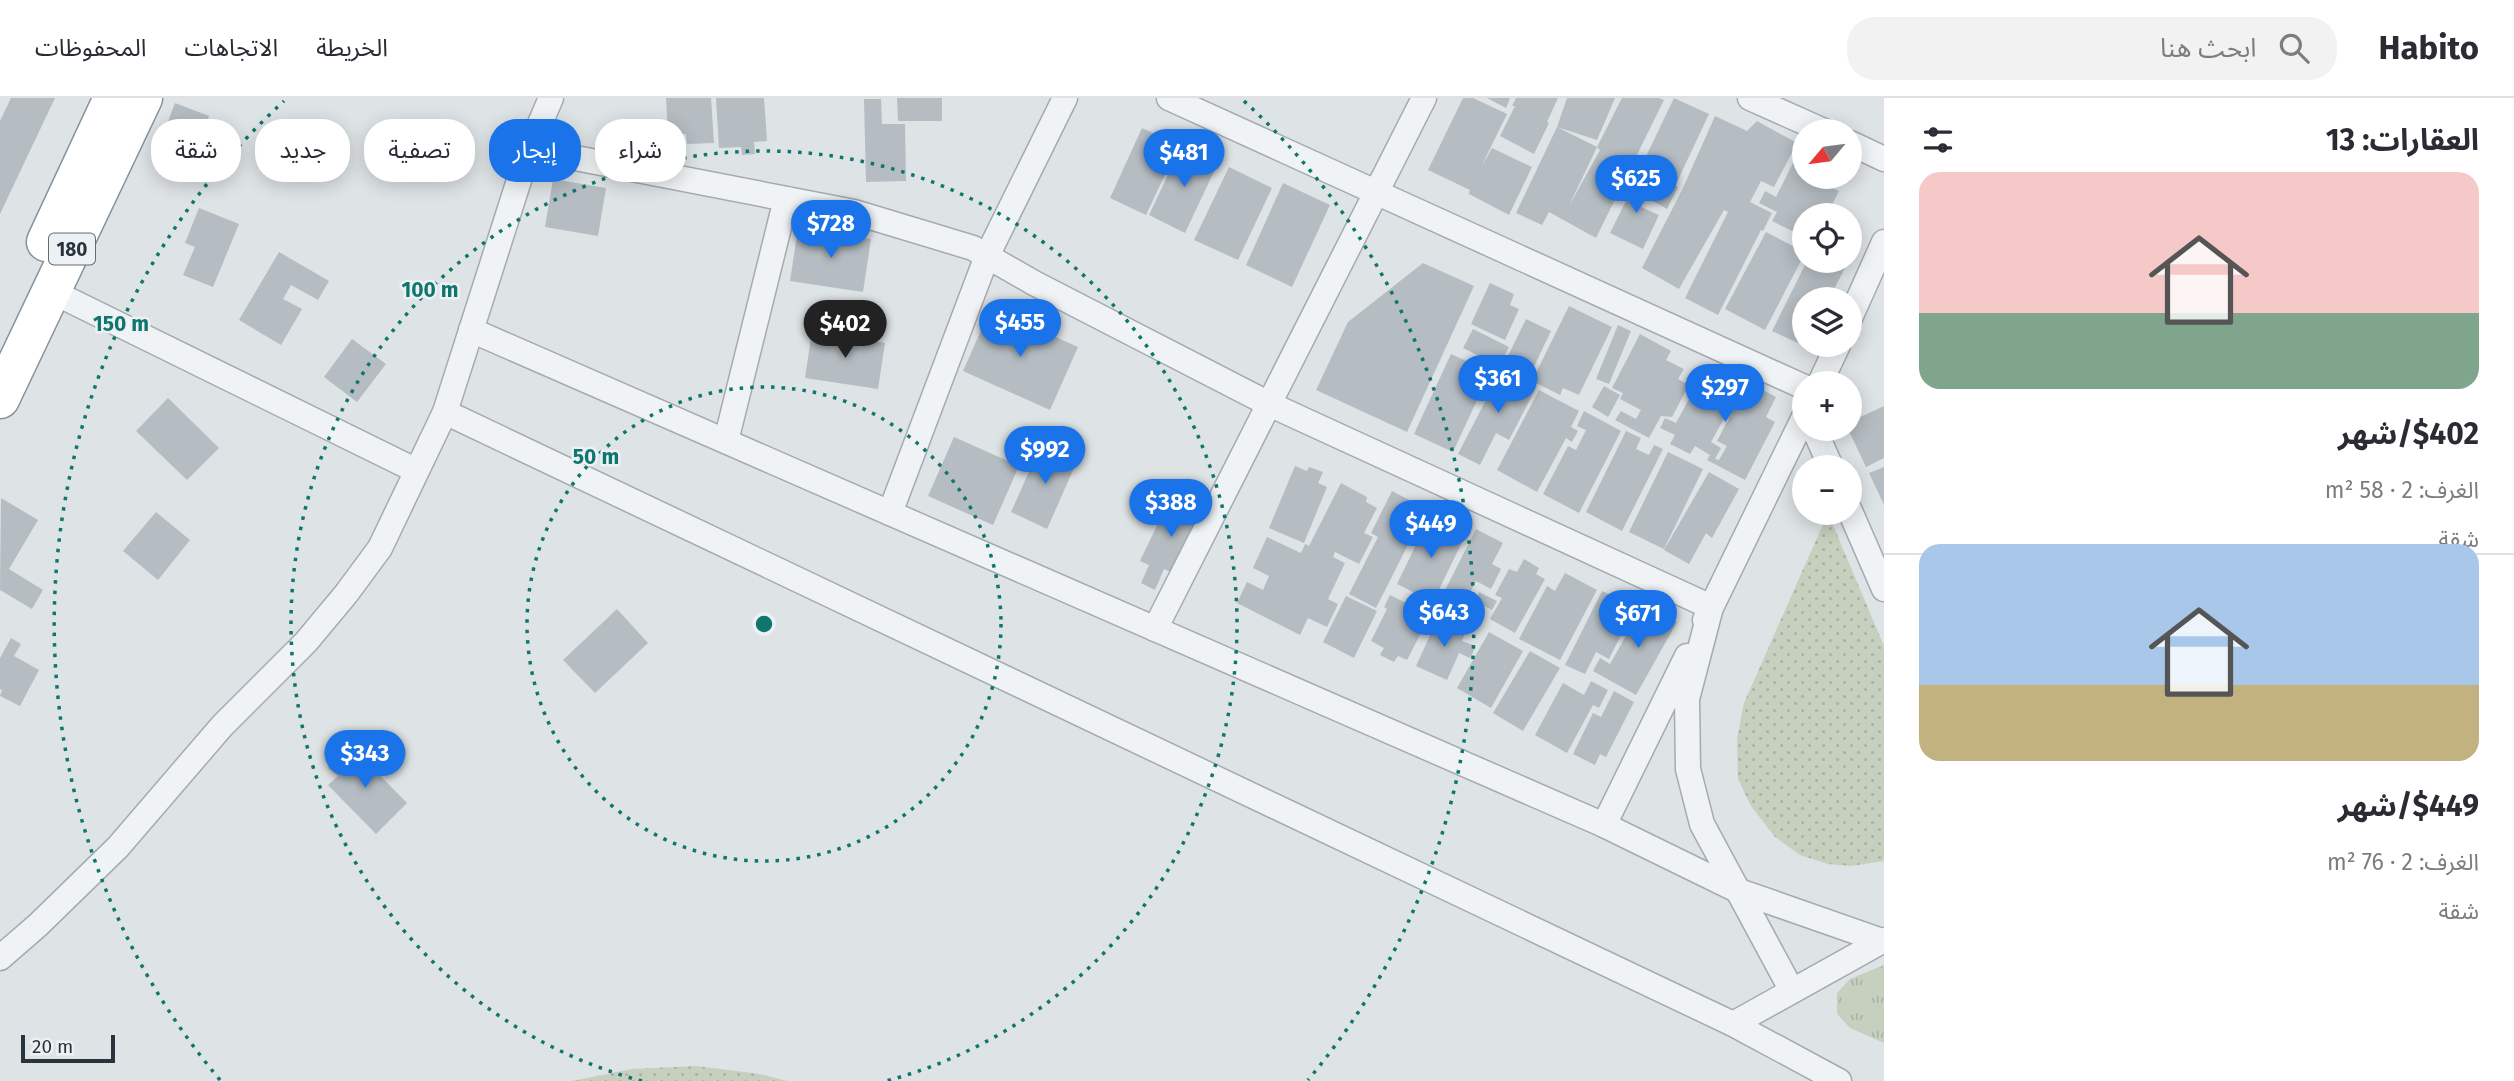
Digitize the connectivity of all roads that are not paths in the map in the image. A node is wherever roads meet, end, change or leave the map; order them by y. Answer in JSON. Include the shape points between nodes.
{"nodes":[{"id":1,"x":113,"y":98,"type":"edge"},
{"id":2,"x":143,"y":98,"type":"edge"},
{"id":3,"x":551,"y":98,"type":"edge"},
{"id":4,"x":1065,"y":98,"type":"edge"},
{"id":5,"x":1169,"y":98,"type":"edge"},
{"id":6,"x":1424,"y":98,"type":"edge"},
{"id":7,"x":1750,"y":98,"type":"edge"},
{"id":8,"x":542,"y":119,"type":"edge"},
{"id":9,"x":1797,"y":119,"type":"edge"},
{"id":10,"x":1862,"y":149,"type":"edge"},
{"id":11,"x":581,"y":159,"type":"edge"},
{"id":12,"x":1884,"y":159,"type":"edge"},
{"id":13,"x":518,"y":182,"type":"edge"},
{"id":14,"x":1376,"y":192,"type":"junction"},
{"id":15,"x":786,"y":199,"type":"junction"},
{"id":16,"x":1884,"y":242,"type":"edge"},
{"id":17,"x":987,"y":256,"type":"junction"},
{"id":18,"x":1878,"y":268,"type":"edge"},
{"id":19,"x":51,"y":291,"type":"junction"},
{"id":20,"x":1862,"y":297,"type":"edge"},
{"id":21,"x":16,"y":330,"type":"edge"},
{"id":22,"x":471,"y":330,"type":"junction"},
{"id":23,"x":1792,"y":382,"type":"edge"},
{"id":24,"x":0,"y":399,"type":"edge"},
{"id":25,"x":1269,"y":404,"type":"junction"},
{"id":26,"x":445,"y":412,"type":"junction"},
{"id":27,"x":726,"y":441,"type":"junction"},
{"id":28,"x":1792,"y":441,"type":"edge"},
{"id":29,"x":415,"y":470,"type":"junction"},
{"id":30,"x":890,"y":513,"type":"junction"},
{"id":31,"x":1857,"y":525,"type":"edge"},
{"id":32,"x":1882,"y":578,"type":"edge"},
{"id":33,"x":1711,"y":607,"type":"junction"},
{"id":34,"x":1155,"y":629,"type":"junction"},
{"id":35,"x":1604,"y":825,"type":"junction"},
{"id":36,"x":1739,"y":891,"type":"junction"},
{"id":37,"x":1883,"y":941,"type":"edge"},
{"id":38,"x":0,"y":958,"type":"edge"},
{"id":39,"x":1792,"y":991,"type":"junction"},
{"id":40,"x":1733,"y":1024,"type":"junction"},
{"id":41,"x":1839,"y":1081,"type":"edge"}],
"edges":[{"from":1,"to":21,"type":"highway","number":"180"},
{"from":2,"to":19,"type":"highway","number":"180"},
{"from":3,"to":8,"type":"street"},
{"from":4,"to":17,"type":"street"},
{"from":5,"to":14,"type":"street"},
{"from":6,"to":14,"type":"street"},
{"from":7,"to":9,"type":"street"},
{"from":10,"to":12,"type":"street"},
{"from":11,"to":15,"type":"street"},
{"from":13,"to":22,"type":"street"},
{"from":14,"to":23,"type":"street"},
{"from":14,"to":25,"type":"street"},
{"from":15,"to":17,"type":"street","via":[[854,212]]},
{"from":15,"to":27,"type":"street"},
{"from":16,"to":18,"type":"street"},
{"from":17,"to":25,"type":"street"},
{"from":17,"to":30,"type":"street"},
{"from":18,"to":20,"type":"street"},
{"from":19,"to":21,"type":"highway","number":"180"},
{"from":19,"to":29,"type":"street"},
{"from":21,"to":24,"type":"highway","number":"180"},
{"from":22,"to":26,"type":"street"},
{"from":22,"to":27,"type":"street"},
{"from":25,"to":33,"type":"street"},
{"from":25,"to":34,"type":"street"},
{"from":26,"to":29,"type":"street"},
{"from":26,"to":40,"type":"street"},
{"from":27,"to":30,"type":"street"},
{"from":28,"to":33,"type":"street"},
{"from":29,"to":38,"type":"street","via":[[380,548],[306,642],[222,726],[118,847]]},
{"from":30,"to":34,"type":"street"},
{"from":31,"to":32,"type":"street"},
{"from":33,"to":35,"type":"street"},
{"from":33,"to":36,"type":"street","via":[[1687,699],[1688,769],[1702,824]]},
{"from":34,"to":35,"type":"street"},
{"from":35,"to":36,"type":"street"},
{"from":36,"to":37,"type":"street"},
{"from":36,"to":39,"type":"street"},
{"from":37,"to":39,"type":"street"},
{"from":39,"to":40,"type":"street"},
{"from":40,"to":41,"type":"street"}]}
